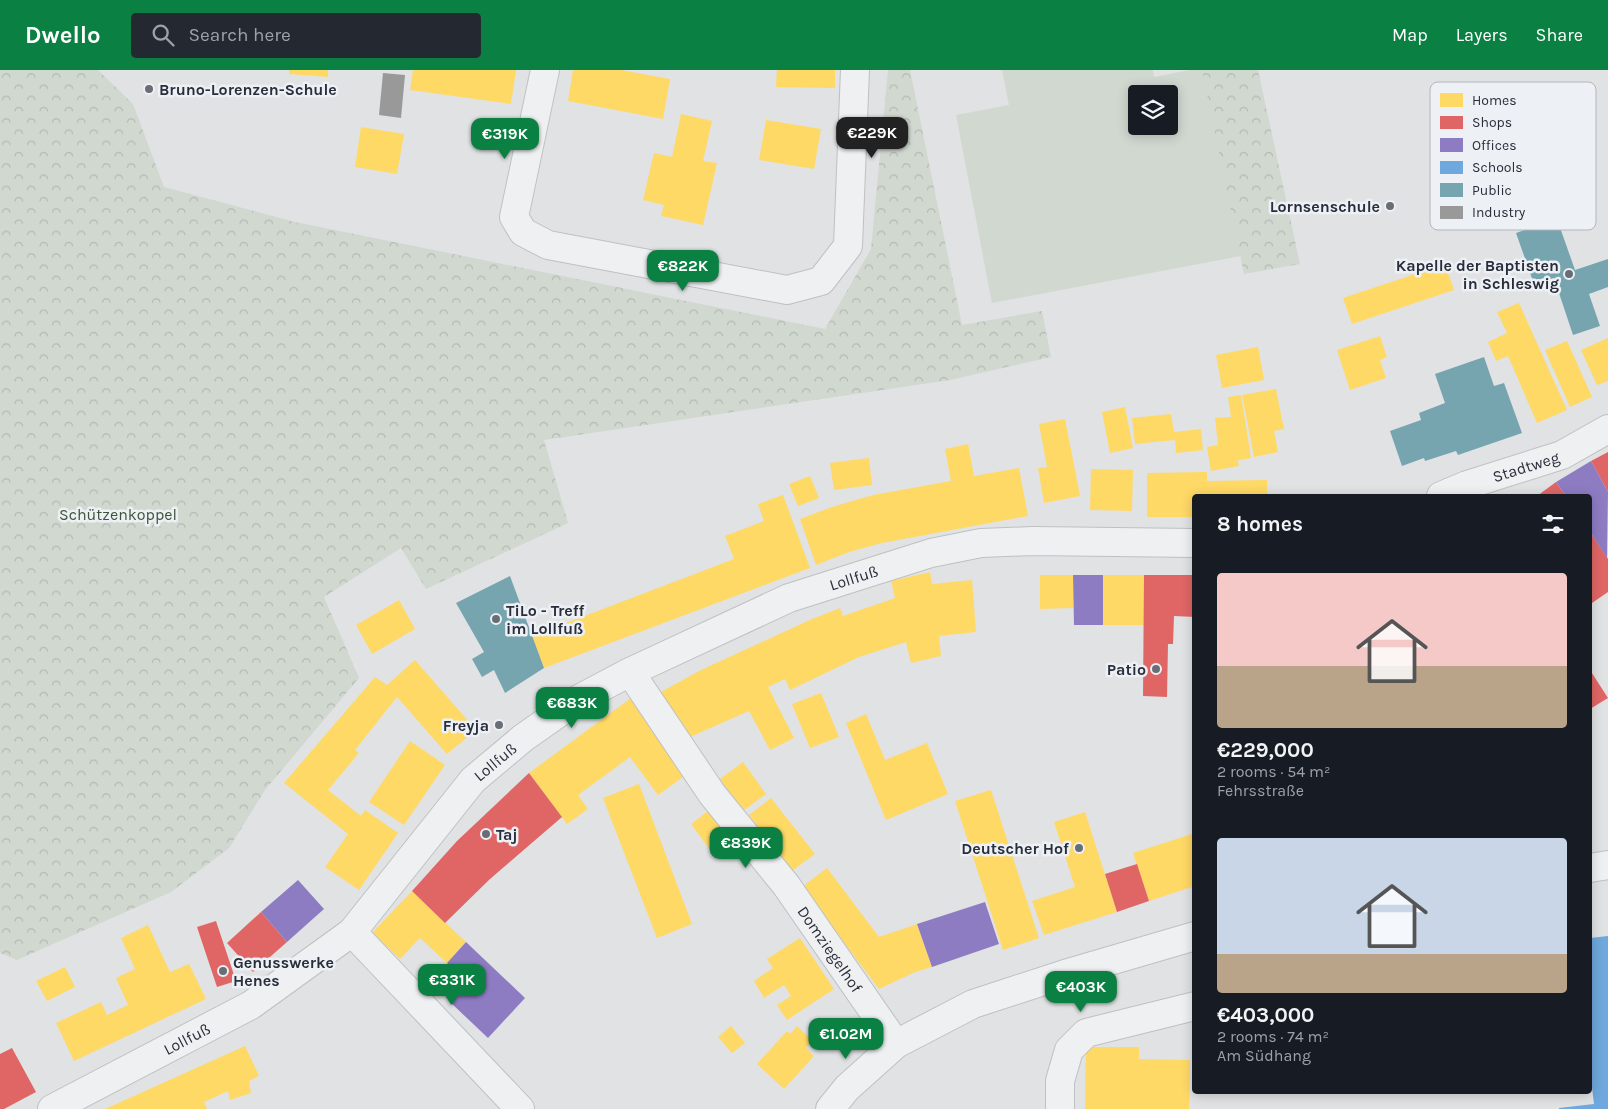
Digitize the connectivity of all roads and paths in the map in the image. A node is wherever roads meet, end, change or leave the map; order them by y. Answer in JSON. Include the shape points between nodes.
{"nodes":[{"id":1,"x":545,"y":70,"type":"edge"},
{"id":2,"x":855,"y":70,"type":"edge"},
{"id":3,"x":1608,"y":429,"type":"edge"},
{"id":4,"x":1446,"y":494,"type":"edge"},
{"id":5,"x":1192,"y":543,"type":"edge"},
{"id":6,"x":630,"y":672,"type":"junction"},
{"id":7,"x":1608,"y":866,"type":"edge"},
{"id":8,"x":1592,"y":868,"type":"edge"},
{"id":9,"x":352,"y":932,"type":"junction"},
{"id":10,"x":1192,"y":937,"type":"edge"},
{"id":11,"x":1192,"y":1007,"type":"edge"},
{"id":12,"x":896,"y":1044,"type":"junction"},
{"id":13,"x":52,"y":1109,"type":"edge"},
{"id":14,"x":520,"y":1109,"type":"edge"},
{"id":15,"x":830,"y":1109,"type":"edge"},
{"id":16,"x":1060,"y":1109,"type":"edge"}],
"edges":[{"from":1,"to":2,"type":"street","via":[[514,217],[523,232],[548,245],[787,290],[821,281],[848,246]]},
{"from":3,"to":4,"type":"street","name":"Stadtweg","via":[[1562,455]]},
{"from":5,"to":6,"type":"street","name":"Lollfuß","via":[[990,542],[931,553],[789,598]]},
{"from":6,"to":9,"type":"street","name":"Lollfuß","via":[[577,700],[523,738],[473,780]]},
{"from":6,"to":12,"type":"street","name":"Domziegelhof","via":[[712,794],[786,884]]},
{"from":7,"to":8,"type":"street"},
{"from":9,"to":13,"type":"street","name":"Lollfuß","via":[[251,1005]]},
{"from":9,"to":14,"type":"street"},
{"from":10,"to":12,"type":"street","via":[[973,1004]]},
{"from":11,"to":16,"type":"street","via":[[1086,1033],[1069,1050],[1060,1081]]},
{"from":12,"to":15,"type":"street","via":[[846,1088]]}]}
